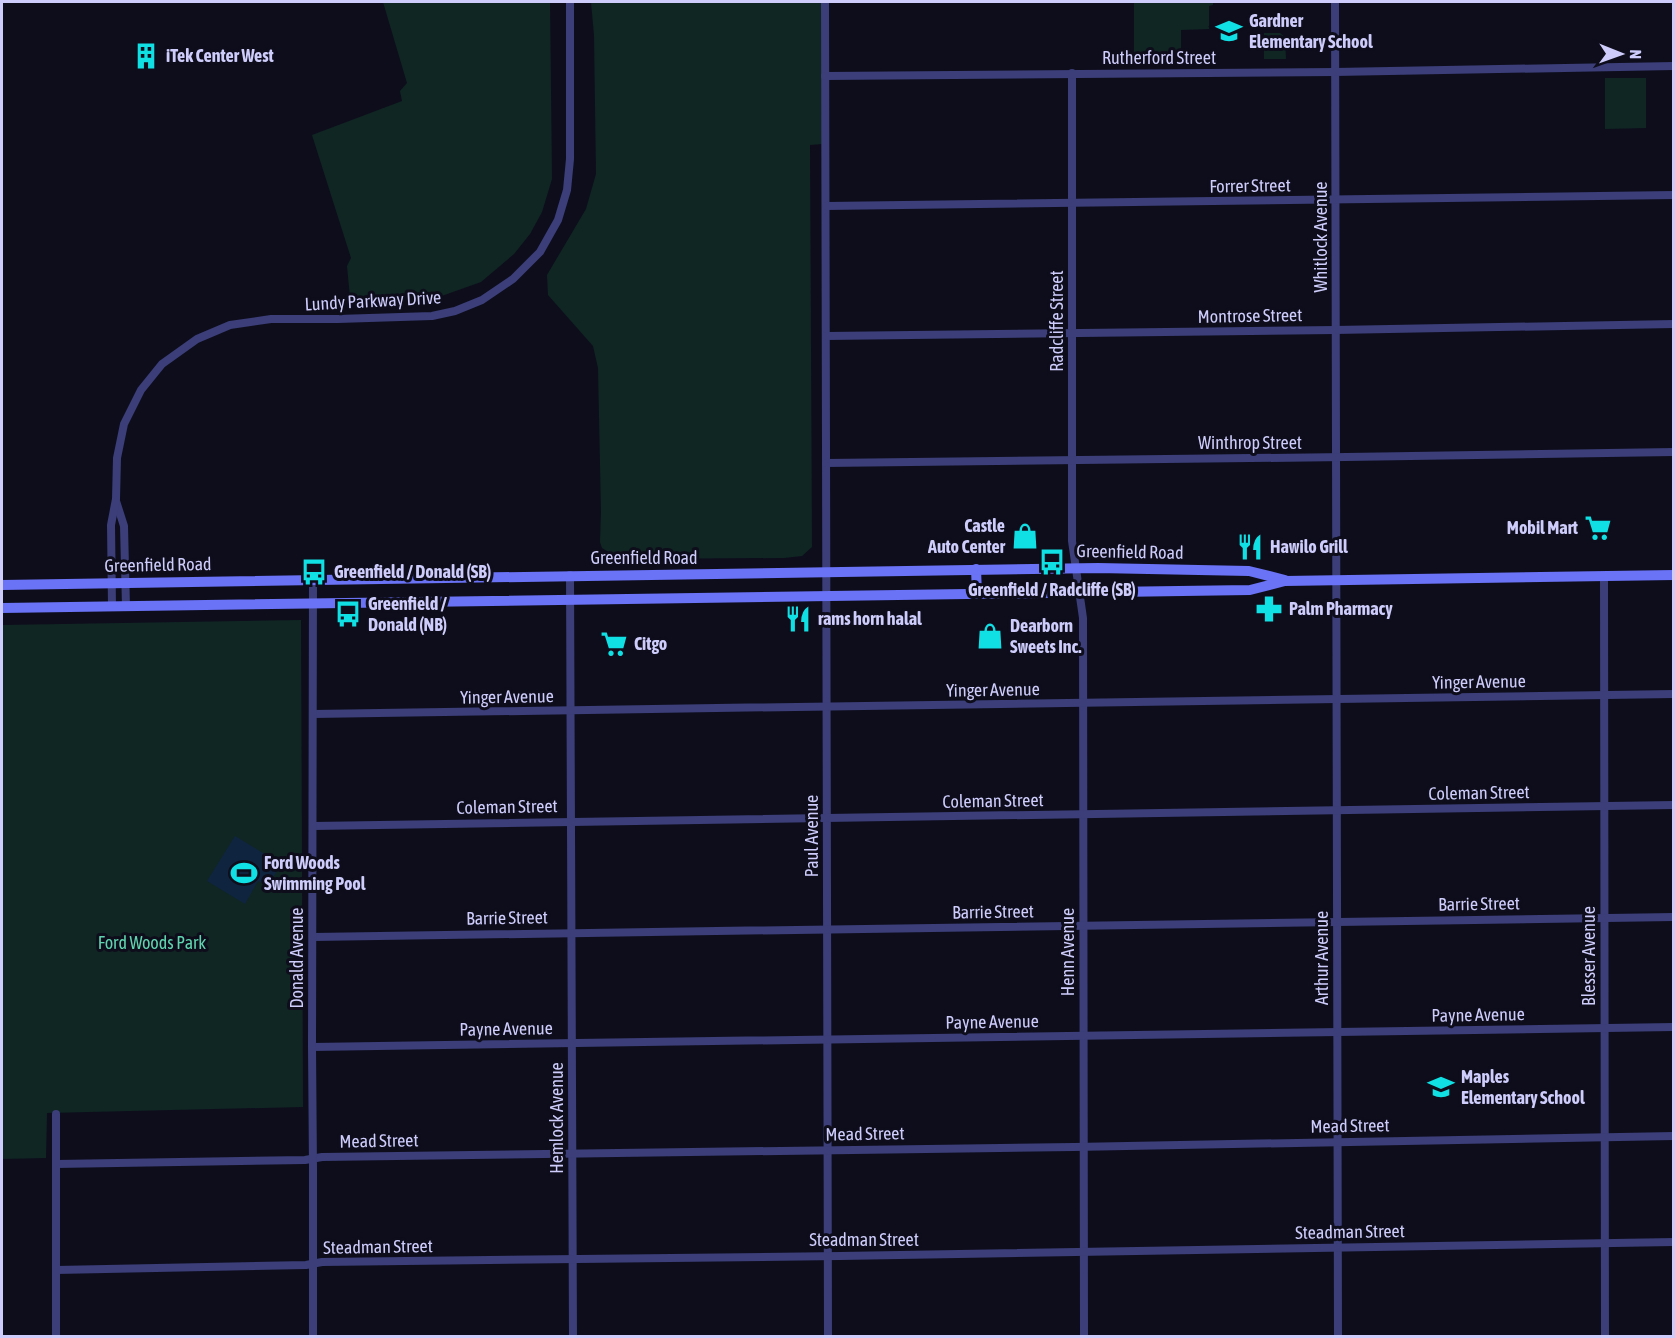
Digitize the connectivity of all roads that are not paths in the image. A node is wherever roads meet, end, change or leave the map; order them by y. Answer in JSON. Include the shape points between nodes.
{"nodes":[{"id":1,"x":570,"y":2,"type":"edge"},
{"id":2,"x":825,"y":2,"type":"edge"},
{"id":3,"x":1335,"y":2,"type":"edge"},
{"id":4,"x":1674,"y":66,"type":"edge"},
{"id":5,"x":1335,"y":72,"type":"junction"},
{"id":6,"x":1072,"y":73,"type":"junction"},
{"id":7,"x":825,"y":76,"type":"junction"},
{"id":8,"x":1674,"y":195,"type":"edge"},
{"id":9,"x":1336,"y":200,"type":"junction"},
{"id":10,"x":1072,"y":204,"type":"junction"},
{"id":11,"x":826,"y":206,"type":"junction"},
{"id":12,"x":1674,"y":324,"type":"edge"},
{"id":13,"x":1335,"y":330,"type":"junction"},
{"id":14,"x":1072,"y":333,"type":"junction"},
{"id":15,"x":826,"y":336,"type":"junction"},
{"id":16,"x":1674,"y":452,"type":"edge"},
{"id":17,"x":1336,"y":457,"type":"junction"},
{"id":18,"x":1072,"y":459,"type":"junction"},
{"id":19,"x":826,"y":463,"type":"junction"},
{"id":20,"x":116,"y":499,"type":"junction"},
{"id":21,"x":1075,"y":568,"type":"junction"},
{"id":22,"x":976,"y":569,"type":"junction"},
{"id":23,"x":826,"y":572,"type":"junction"},
{"id":24,"x":570,"y":575,"type":"junction"},
{"id":25,"x":1674,"y":575,"type":"edge"},
{"id":26,"x":1604,"y":576,"type":"junction"},
{"id":27,"x":314,"y":579,"type":"junction"},
{"id":28,"x":1285,"y":580,"type":"junction"},
{"id":29,"x":1336,"y":580,"type":"junction"},
{"id":30,"x":111,"y":583,"type":"junction"},
{"id":31,"x":126,"y":583,"type":"junction"},
{"id":32,"x":2,"y":585,"type":"edge"},
{"id":33,"x":1080,"y":592,"type":"junction"},
{"id":34,"x":977,"y":594,"type":"junction"},
{"id":35,"x":826,"y":596,"type":"junction"},
{"id":36,"x":570,"y":599,"type":"junction"},
{"id":37,"x":314,"y":603,"type":"junction"},
{"id":38,"x":111,"y":607,"type":"junction"},
{"id":39,"x":126,"y":607,"type":"junction"},
{"id":40,"x":2,"y":608,"type":"edge"},
{"id":41,"x":1674,"y":694,"type":"edge"},
{"id":42,"x":1604,"y":695,"type":"junction"},
{"id":43,"x":1336,"y":700,"type":"junction"},
{"id":44,"x":1083,"y":703,"type":"junction"},
{"id":45,"x":826,"y":707,"type":"junction"},
{"id":46,"x":571,"y":711,"type":"junction"},
{"id":47,"x":313,"y":714,"type":"junction"},
{"id":48,"x":1674,"y":805,"type":"edge"},
{"id":49,"x":1604,"y":806,"type":"junction"},
{"id":50,"x":1336,"y":809,"type":"junction"},
{"id":51,"x":1083,"y":815,"type":"junction"},
{"id":52,"x":827,"y":818,"type":"junction"},
{"id":53,"x":571,"y":821,"type":"junction"},
{"id":54,"x":313,"y":825,"type":"junction"},
{"id":55,"x":1674,"y":916,"type":"edge"},
{"id":56,"x":1604,"y":918,"type":"junction"},
{"id":57,"x":1337,"y":921,"type":"junction"},
{"id":58,"x":1083,"y":926,"type":"junction"},
{"id":59,"x":827,"y":928,"type":"junction"},
{"id":60,"x":571,"y":932,"type":"junction"},
{"id":61,"x":313,"y":937,"type":"junction"},
{"id":62,"x":1674,"y":1027,"type":"edge"},
{"id":63,"x":1604,"y":1028,"type":"junction"},
{"id":64,"x":1337,"y":1032,"type":"junction"},
{"id":65,"x":1084,"y":1036,"type":"junction"},
{"id":66,"x":828,"y":1039,"type":"junction"},
{"id":67,"x":572,"y":1043,"type":"junction"},
{"id":68,"x":312,"y":1047,"type":"junction"},
{"id":69,"x":56,"y":1114,"type":"dead end"},
{"id":70,"x":1674,"y":1136,"type":"edge"},
{"id":71,"x":1604,"y":1137,"type":"junction"},
{"id":72,"x":1337,"y":1141,"type":"junction"},
{"id":73,"x":1084,"y":1147,"type":"junction"},
{"id":74,"x":828,"y":1149,"type":"junction"},
{"id":75,"x":573,"y":1153,"type":"junction"},
{"id":76,"x":313,"y":1158,"type":"junction"},
{"id":77,"x":56,"y":1164,"type":"junction"},
{"id":78,"x":1604,"y":1242,"type":"junction"},
{"id":79,"x":1674,"y":1242,"type":"edge"},
{"id":80,"x":1338,"y":1248,"type":"junction"},
{"id":81,"x":1084,"y":1252,"type":"junction"},
{"id":82,"x":829,"y":1255,"type":"junction"},
{"id":83,"x":573,"y":1259,"type":"junction"},
{"id":84,"x":313,"y":1263,"type":"junction"},
{"id":85,"x":56,"y":1270,"type":"junction"},
{"id":86,"x":56,"y":1336,"type":"edge"},
{"id":87,"x":313,"y":1336,"type":"edge"},
{"id":88,"x":573,"y":1336,"type":"edge"},
{"id":89,"x":828,"y":1336,"type":"edge"},
{"id":90,"x":1084,"y":1336,"type":"edge"},
{"id":91,"x":1338,"y":1336,"type":"edge"},
{"id":92,"x":1605,"y":1336,"type":"edge"}],
"edges":[{"from":1,"to":20,"type":"street","name":"Lundy Parkway Drive","via":[[567,190],[558,220],[540,252],[513,279],[482,300],[455,311],[432,316],[271,319],[230,325],[196,339],[162,364],[141,390],[124,424],[117,458]]},
{"from":2,"to":7,"type":"street","name":"Paul Avenue"},
{"from":3,"to":5,"type":"street","name":"Whitlock Avenue"},
{"from":4,"to":5,"type":"street","name":"Rutherford Street"},
{"from":5,"to":6,"type":"street","name":"Rutherford Street"},
{"from":5,"to":9,"type":"street","name":"Whitlock Avenue"},
{"from":6,"to":7,"type":"street","name":"Rutherford Street"},
{"from":6,"to":10,"type":"street","name":"Radcliffe Street"},
{"from":7,"to":11,"type":"street","name":"Paul Avenue"},
{"from":8,"to":9,"type":"street","name":"Forrer Street"},
{"from":9,"to":10,"type":"street","name":"Forrer Street"},
{"from":9,"to":13,"type":"street","name":"Whitlock Avenue"},
{"from":10,"to":11,"type":"street","name":"Forrer Street"},
{"from":10,"to":14,"type":"street","name":"Radcliffe Street"},
{"from":11,"to":15,"type":"street","name":"Paul Avenue"},
{"from":12,"to":13,"type":"street","name":"Montrose Street"},
{"from":13,"to":14,"type":"street","name":"Montrose Street"},
{"from":13,"to":17,"type":"street","name":"Whitlock Avenue"},
{"from":14,"to":15,"type":"street","name":"Montrose Street"},
{"from":14,"to":18,"type":"street","name":"Radcliffe Street"},
{"from":15,"to":19,"type":"street","name":"Paul Avenue"},
{"from":16,"to":17,"type":"street","name":"Winthrop Street"},
{"from":17,"to":18,"type":"street","name":"Winthrop Street"},
{"from":17,"to":29,"type":"street","name":"Whitlock Avenue"},
{"from":18,"to":19,"type":"street","name":"Winthrop Street"},
{"from":18,"to":21,"type":"street","name":"Radcliffe Street"},
{"from":19,"to":23,"type":"street","name":"Paul Avenue"},
{"from":20,"to":30,"type":"street","name":"Lundy Parkway Drive","via":[[111,525]]},
{"from":20,"to":31,"type":"street","name":"Lundy Parkway Drive","via":[[123,526]]},
{"from":21,"to":22,"type":"main road","name":"Greenfield Road"},
{"from":21,"to":28,"type":"main road","name":"Greenfield Road","via":[[1249,571]]},
{"from":21,"to":33,"type":"street","name":"Henn Avenue"},
{"from":22,"to":23,"type":"main road","name":"Greenfield Road"},
{"from":22,"to":34,"type":"main road"},
{"from":23,"to":24,"type":"main road","name":"Greenfield Road"},
{"from":23,"to":35,"type":"street","name":"Paul Avenue"},
{"from":24,"to":27,"type":"main road","name":"Greenfield Road"},
{"from":24,"to":36,"type":"street","name":"Hemlock Avenue"},
{"from":25,"to":26,"type":"main road","name":"Greenfield Road"},
{"from":26,"to":29,"type":"main road","name":"Greenfield Road"},
{"from":26,"to":42,"type":"street","name":"Blesser Avenue"},
{"from":27,"to":31,"type":"main road","name":"Greenfield Road"},
{"from":27,"to":37,"type":"street","name":"Donald Avenue"},
{"from":28,"to":29,"type":"main road","name":"Greenfield Road"},
{"from":28,"to":33,"type":"main road","name":"Greenfield Road","via":[[1250,590]]},
{"from":29,"to":43,"type":"street","name":"Arthur Avenue"},
{"from":30,"to":31,"type":"main road","name":"Greenfield Road"},
{"from":30,"to":32,"type":"main road","name":"Greenfield Road"},
{"from":30,"to":38,"type":"street","name":"Lundy Parkway Drive"},
{"from":31,"to":39,"type":"street","name":"Lundy Parkway Drive"},
{"from":33,"to":34,"type":"main road","name":"Greenfield Road"},
{"from":33,"to":44,"type":"street","name":"Henn Avenue"},
{"from":34,"to":35,"type":"main road","name":"Greenfield Road"},
{"from":35,"to":36,"type":"main road","name":"Greenfield Road"},
{"from":35,"to":45,"type":"street","name":"Paul Avenue"},
{"from":36,"to":37,"type":"main road","name":"Greenfield Road"},
{"from":36,"to":46,"type":"street","name":"Hemlock Avenue"},
{"from":37,"to":39,"type":"main road","name":"Greenfield Road"},
{"from":37,"to":47,"type":"street","name":"Donald Avenue"},
{"from":38,"to":39,"type":"main road","name":"Greenfield Road"},
{"from":38,"to":40,"type":"main road","name":"Greenfield Road"},
{"from":41,"to":42,"type":"street","name":"Yinger Avenue"},
{"from":42,"to":43,"type":"street","name":"Yinger Avenue"},
{"from":42,"to":49,"type":"street","name":"Blesser Avenue"},
{"from":43,"to":44,"type":"street","name":"Yinger Avenue"},
{"from":43,"to":50,"type":"street","name":"Arthur Avenue"},
{"from":44,"to":45,"type":"street","name":"Yinger Avenue"},
{"from":44,"to":51,"type":"street","name":"Henn Avenue"},
{"from":45,"to":46,"type":"street","name":"Yinger Avenue"},
{"from":45,"to":52,"type":"street","name":"Paul Avenue"},
{"from":46,"to":47,"type":"street","name":"Yinger Avenue"},
{"from":46,"to":53,"type":"street","name":"Hemlock Avenue"},
{"from":47,"to":54,"type":"street","name":"Donald Avenue"},
{"from":48,"to":49,"type":"street","name":"Coleman Street"},
{"from":49,"to":50,"type":"street","name":"Coleman Street"},
{"from":49,"to":56,"type":"street","name":"Blesser Avenue"},
{"from":50,"to":51,"type":"street","name":"Coleman Street"},
{"from":50,"to":57,"type":"street","name":"Arthur Avenue"},
{"from":51,"to":52,"type":"street","name":"Coleman Street"},
{"from":51,"to":58,"type":"street","name":"Henn Avenue"},
{"from":52,"to":53,"type":"street","name":"Coleman Street"},
{"from":52,"to":59,"type":"street","name":"Paul Avenue"},
{"from":53,"to":54,"type":"street","name":"Coleman Street"},
{"from":53,"to":60,"type":"street","name":"Hemlock Avenue"},
{"from":54,"to":61,"type":"street","name":"Donald Avenue"},
{"from":55,"to":56,"type":"street","name":"Barrie Street"},
{"from":56,"to":57,"type":"street","name":"Barrie Street"},
{"from":56,"to":63,"type":"street","name":"Blesser Avenue"},
{"from":57,"to":58,"type":"street","name":"Barrie Street"},
{"from":57,"to":64,"type":"street","name":"Arthur Avenue"},
{"from":58,"to":59,"type":"street","name":"Barrie Street"},
{"from":58,"to":65,"type":"street","name":"Henn Avenue"},
{"from":59,"to":60,"type":"street","name":"Barrie Street"},
{"from":59,"to":66,"type":"street","name":"Paul Avenue"},
{"from":60,"to":61,"type":"street","name":"Barrie Street"},
{"from":60,"to":67,"type":"street","name":"Hemlock Avenue"},
{"from":61,"to":68,"type":"street","name":"Donald Avenue"},
{"from":62,"to":63,"type":"street","name":"Payne Avenue"},
{"from":63,"to":64,"type":"street","name":"Payne Avenue"},
{"from":63,"to":71,"type":"street","name":"Blesser Avenue"},
{"from":64,"to":65,"type":"street","name":"Payne Avenue"},
{"from":64,"to":72,"type":"street","name":"Arthur Avenue"},
{"from":65,"to":66,"type":"street","name":"Payne Avenue"},
{"from":65,"to":73,"type":"street","name":"Henn Avenue"},
{"from":66,"to":67,"type":"street","name":"Payne Avenue"},
{"from":66,"to":74,"type":"street","name":"Paul Avenue"},
{"from":67,"to":68,"type":"street","name":"Payne Avenue"},
{"from":67,"to":75,"type":"street","name":"Hemlock Avenue"},
{"from":68,"to":76,"type":"street","name":"Donald Avenue"},
{"from":69,"to":77,"type":"street"},
{"from":70,"to":71,"type":"street","name":"Mead Street"},
{"from":71,"to":72,"type":"street","name":"Mead Street"},
{"from":71,"to":78,"type":"street","name":"Blesser Avenue"},
{"from":72,"to":73,"type":"street","name":"Mead Street"},
{"from":72,"to":80,"type":"street","name":"Arthur Avenue"},
{"from":73,"to":74,"type":"street","name":"Mead Street"},
{"from":73,"to":81,"type":"street","name":"Henn Avenue"},
{"from":74,"to":75,"type":"street","name":"Mead Street"},
{"from":74,"to":82,"type":"street","name":"Paul Avenue"},
{"from":75,"to":76,"type":"street","name":"Mead Street"},
{"from":75,"to":83,"type":"street","name":"Hemlock Avenue"},
{"from":76,"to":77,"type":"street","name":"Mead Street"},
{"from":76,"to":84,"type":"street","name":"Donald Avenue"},
{"from":77,"to":85,"type":"street"},
{"from":78,"to":79,"type":"street","name":"Steadman Street"},
{"from":78,"to":80,"type":"street","name":"Steadman Street"},
{"from":78,"to":92,"type":"street","name":"Blesser Avenue"},
{"from":80,"to":81,"type":"street","name":"Steadman Street"},
{"from":80,"to":91,"type":"street","name":"Arthur Avenue"},
{"from":81,"to":82,"type":"street","name":"Steadman Street"},
{"from":81,"to":90,"type":"street","name":"Henn Avenue"},
{"from":82,"to":83,"type":"street","name":"Steadman Street"},
{"from":82,"to":89,"type":"street","name":"Paul Avenue"},
{"from":83,"to":84,"type":"street","name":"Steadman Street"},
{"from":83,"to":88,"type":"street","name":"Hemlock Avenue"},
{"from":84,"to":85,"type":"street","name":"Steadman Street"},
{"from":84,"to":87,"type":"street","name":"Donald Avenue"},
{"from":85,"to":86,"type":"street"}]}
